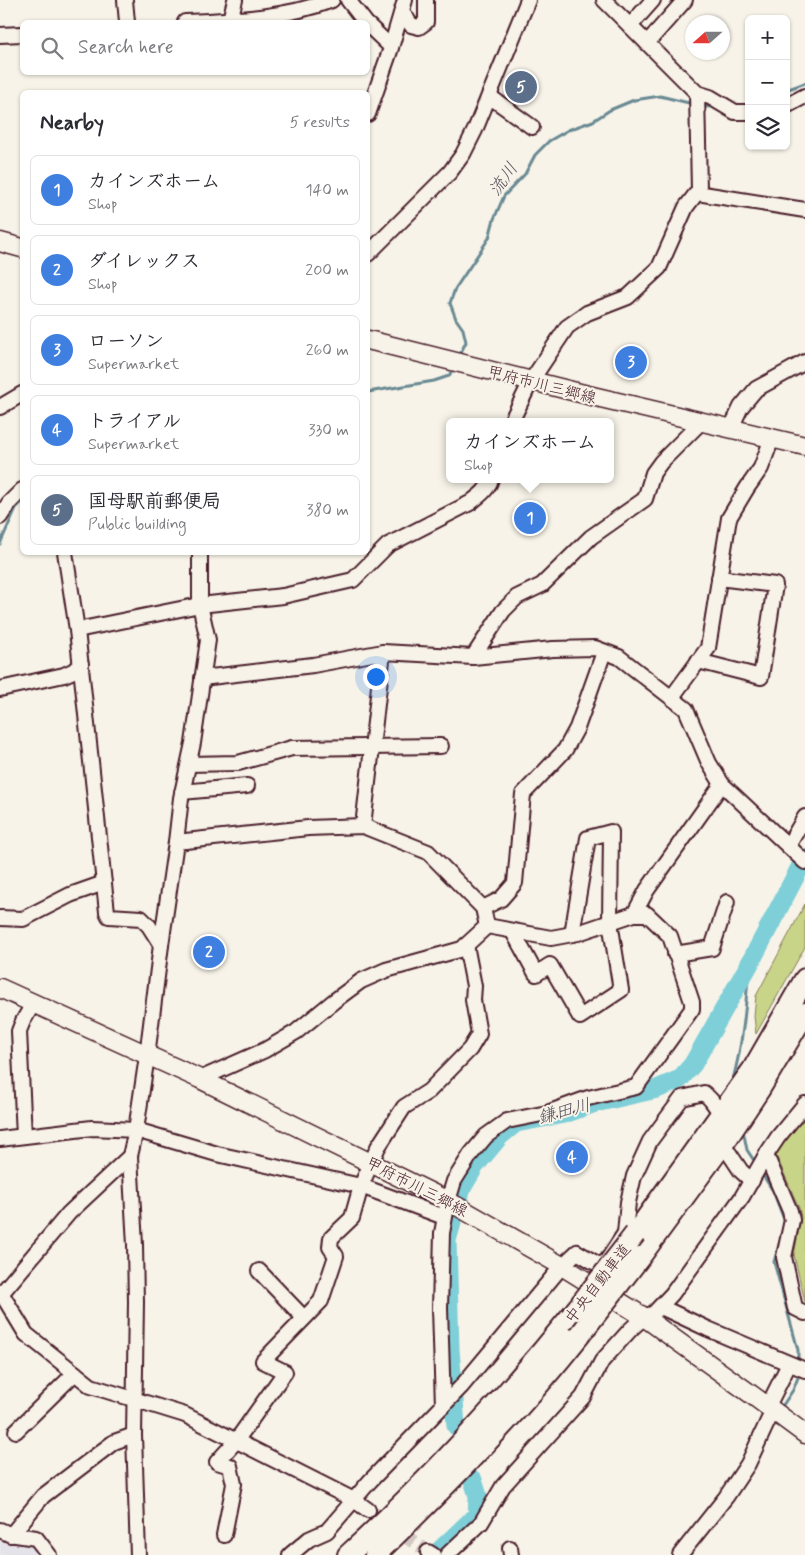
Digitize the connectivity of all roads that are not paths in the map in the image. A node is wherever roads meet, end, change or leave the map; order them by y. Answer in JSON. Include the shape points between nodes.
{"nodes":[{"id":1,"x":125,"y":0,"type":"edge"},
{"id":2,"x":235,"y":0,"type":"edge"},
{"id":3,"x":332,"y":0,"type":"edge"},
{"id":4,"x":348,"y":0,"type":"edge"},
{"id":5,"x":426,"y":0,"type":"edge"},
{"id":6,"x":528,"y":0,"type":"edge"},
{"id":7,"x":604,"y":0,"type":"edge"},
{"id":8,"x":654,"y":0,"type":"edge"},
{"id":9,"x":685,"y":0,"type":"edge"},
{"id":10,"x":403,"y":5,"type":"edge"},
{"id":11,"x":126,"y":20,"type":"edge"},
{"id":12,"x":230,"y":20,"type":"joint"},
{"id":13,"x":363,"y":20,"type":"edge"},
{"id":14,"x":630,"y":26,"type":"junction"},
{"id":15,"x":370,"y":28,"type":"edge"},
{"id":16,"x":20,"y":34,"type":"edge"},
{"id":17,"x":0,"y":35,"type":"edge"},
{"id":18,"x":647,"y":43,"type":"junction"},
{"id":19,"x":391,"y":47,"type":"junction"},
{"id":20,"x":697,"y":93,"type":"junction"},
{"id":21,"x":489,"y":96,"type":"junction"},
{"id":22,"x":805,"y":96,"type":"edge"},
{"id":23,"x":788,"y":105,"type":"edge"},
{"id":24,"x":370,"y":108,"type":"edge"},
{"id":25,"x":745,"y":112,"type":"edge"},
{"id":26,"x":532,"y":128,"type":"dead end"},
{"id":27,"x":697,"y":193,"type":"junction"},
{"id":28,"x":805,"y":210,"type":"edge"},
{"id":29,"x":0,"y":242,"type":"edge"},
{"id":30,"x":20,"y":247,"type":"edge"},
{"id":31,"x":370,"y":252,"type":"edge"},
{"id":32,"x":370,"y":341,"type":"edge"},
{"id":33,"x":805,"y":362,"type":"edge"},
{"id":34,"x":531,"y":381,"type":"junction"},
{"id":35,"x":20,"y":395,"type":"edge"},
{"id":36,"x":0,"y":407,"type":"edge"},
{"id":37,"x":513,"y":418,"type":"edge"},
{"id":38,"x":701,"y":422,"type":"junction"},
{"id":39,"x":731,"y":428,"type":"junction"},
{"id":40,"x":772,"y":438,"type":"junction"},
{"id":41,"x":805,"y":446,"type":"edge"},
{"id":42,"x":490,"y":483,"type":"edge"},
{"id":43,"x":20,"y":492,"type":"edge"},
{"id":44,"x":0,"y":517,"type":"edge"},
{"id":45,"x":65,"y":555,"type":"edge"},
{"id":46,"x":200,"y":555,"type":"edge"},
{"id":47,"x":719,"y":578,"type":"junction"},
{"id":48,"x":200,"y":605,"type":"junction"},
{"id":49,"x":77,"y":630,"type":"junction"},
{"id":50,"x":383,"y":652,"type":"junction"},
{"id":51,"x":604,"y":652,"type":"junction"},
{"id":52,"x":473,"y":657,"type":"junction"},
{"id":53,"x":698,"y":661,"type":"junction"},
{"id":54,"x":81,"y":664,"type":"junction"},
{"id":55,"x":202,"y":678,"type":"junction"},
{"id":56,"x":0,"y":689,"type":"edge"},
{"id":57,"x":672,"y":697,"type":"junction"},
{"id":58,"x":441,"y":746,"type":"dead end"},
{"id":59,"x":372,"y":748,"type":"junction"},
{"id":60,"x":189,"y":764,"type":"junction"},
{"id":61,"x":722,"y":784,"type":"junction"},
{"id":62,"x":247,"y":786,"type":"dead end"},
{"id":63,"x":182,"y":792,"type":"junction"},
{"id":64,"x":805,"y":817,"type":"edge"},
{"id":65,"x":363,"y":826,"type":"junction"},
{"id":66,"x":176,"y":842,"type":"junction"},
{"id":67,"x":790,"y":848,"type":"junction"},
{"id":68,"x":805,"y":862,"type":"edge"},
{"id":69,"x":104,"y":883,"type":"junction"},
{"id":70,"x":727,"y":902,"type":"dead end"},
{"id":71,"x":483,"y":908,"type":"junction"},
{"id":72,"x":634,"y":914,"type":"junction"},
{"id":73,"x":0,"y":918,"type":"edge"},
{"id":74,"x":610,"y":922,"type":"junction"},
{"id":75,"x":486,"y":926,"type":"junction"},
{"id":76,"x":513,"y":932,"type":"junction"},
{"id":77,"x":572,"y":934,"type":"junction"},
{"id":78,"x":161,"y":945,"type":"junction"},
{"id":79,"x":466,"y":945,"type":"junction"},
{"id":80,"x":675,"y":954,"type":"junction"},
{"id":81,"x":805,"y":979,"type":"edge"},
{"id":82,"x":0,"y":988,"type":"edge"},
{"id":83,"x":33,"y":1004,"type":"junction"},
{"id":84,"x":805,"y":1013,"type":"edge"},
{"id":85,"x":147,"y":1056,"type":"junction"},
{"id":86,"x":200,"y":1079,"type":"junction"},
{"id":87,"x":805,"y":1104,"type":"edge"},
{"id":88,"x":719,"y":1111,"type":"junction"},
{"id":89,"x":136,"y":1130,"type":"junction"},
{"id":90,"x":24,"y":1136,"type":"junction"},
{"id":91,"x":0,"y":1139,"type":"edge"},
{"id":92,"x":729,"y":1145,"type":"junction"},
{"id":93,"x":766,"y":1154,"type":"junction"},
{"id":94,"x":130,"y":1156,"type":"junction"},
{"id":95,"x":370,"y":1162,"type":"junction"},
{"id":96,"x":752,"y":1181,"type":"junction"},
{"id":97,"x":361,"y":1186,"type":"junction"},
{"id":98,"x":446,"y":1209,"type":"junction"},
{"id":99,"x":562,"y":1266,"type":"junction"},
{"id":100,"x":259,"y":1271,"type":"dead end"},
{"id":101,"x":0,"y":1293,"type":"edge"},
{"id":102,"x":661,"y":1307,"type":"junction"},
{"id":103,"x":805,"y":1313,"type":"edge"},
{"id":104,"x":644,"y":1317,"type":"junction"},
{"id":105,"x":304,"y":1318,"type":"junction"},
{"id":106,"x":789,"y":1364,"type":"junction"},
{"id":107,"x":805,"y":1370,"type":"edge"},
{"id":108,"x":75,"y":1373,"type":"junction"},
{"id":109,"x":134,"y":1399,"type":"junction"},
{"id":110,"x":443,"y":1406,"type":"junction"},
{"id":111,"x":770,"y":1408,"type":"junction"},
{"id":112,"x":16,"y":1431,"type":"dead end"},
{"id":113,"x":805,"y":1434,"type":"edge"},
{"id":114,"x":134,"y":1435,"type":"junction"},
{"id":115,"x":236,"y":1441,"type":"junction"},
{"id":116,"x":354,"y":1500,"type":"junction"},
{"id":117,"x":368,"y":1510,"type":"tunnel mouth"},
{"id":118,"x":6,"y":1532,"type":"edge"},
{"id":119,"x":224,"y":1535,"type":"dead end"},
{"id":120,"x":48,"y":1555,"type":"edge"},
{"id":121,"x":138,"y":1555,"type":"edge"},
{"id":122,"x":290,"y":1555,"type":"edge"},
{"id":123,"x":348,"y":1555,"type":"edge"},
{"id":124,"x":375,"y":1555,"type":"edge"},
{"id":125,"x":447,"y":1555,"type":"edge"},
{"id":126,"x":680,"y":1555,"type":"edge"}],
"edges":[{"from":1,"to":11,"type":"street"},
{"from":2,"to":12,"type":"street"},
{"from":3,"to":12,"type":"street","via":[[261,17]]},
{"from":4,"to":13,"type":"street"},
{"from":5,"to":10,"type":"street","via":[[426,22],[419,27],[411,25]]},
{"from":6,"to":21,"type":"street"},
{"from":7,"to":14,"type":"street"},
{"from":8,"to":14,"type":"street"},
{"from":9,"to":18,"type":"street"},
{"from":10,"to":19,"type":"street"},
{"from":14,"to":18,"type":"street"},
{"from":15,"to":19,"type":"street"},
{"from":16,"to":17,"type":"street"},
{"from":18,"to":20,"type":"street"},
{"from":19,"to":24,"type":"street"},
{"from":20,"to":25,"type":"street","via":[[710,96],[735,112]]},
{"from":20,"to":27,"type":"street"},
{"from":21,"to":26,"type":"street"},
{"from":21,"to":31,"type":"street","via":[[475,130],[450,172]]},
{"from":22,"to":23,"type":"street"},
{"from":27,"to":28,"type":"street"},
{"from":27,"to":34,"type":"street","via":[[686,207],[659,268],[628,297],[587,313],[567,327]]},
{"from":29,"to":30,"type":"main road"},
{"from":32,"to":34,"type":"main road","name":"甲府市川三郷線"},
{"from":33,"to":39,"type":"street","via":[[756,389],[741,407]]},
{"from":34,"to":37,"type":"street"},
{"from":34,"to":38,"type":"main road","name":"甲府市川三郷線"},
{"from":35,"to":36,"type":"street"},
{"from":38,"to":39,"type":"main road","name":"甲府市川三郷線"},
{"from":38,"to":52,"type":"street","via":[[653,473],[645,499],[590,537],[542,585],[517,596],[503,611]]},
{"from":39,"to":40,"type":"main road","name":"甲府市川三郷線"},
{"from":40,"to":41,"type":"main road","name":"甲府市川三郷線"},
{"from":40,"to":47,"type":"street","via":[[761,468],[729,518]]},
{"from":42,"to":48,"type":"street","via":[[470,503],[388,545],[353,580],[283,596]]},
{"from":43,"to":44,"type":"street"},
{"from":45,"to":49,"type":"street"},
{"from":46,"to":48,"type":"street"},
{"from":47,"to":53,"type":"street","via":[[708,648]]},
{"from":47,"to":53,"type":"street","via":[[775,585],[761,677]]},
{"from":48,"to":49,"type":"street"},
{"from":48,"to":55,"type":"street","via":[[208,640]]},
{"from":49,"to":54,"type":"street"},
{"from":50,"to":52,"type":"street"},
{"from":50,"to":55,"type":"street","via":[[313,665]]},
{"from":50,"to":59,"type":"street"},
{"from":51,"to":52,"type":"street","via":[[595,648],[552,649]]},
{"from":51,"to":57,"type":"street","via":[[619,657]]},
{"from":51,"to":71,"type":"street","via":[[577,728],[565,750],[523,794],[515,883],[501,900]]},
{"from":53,"to":57,"type":"street"},
{"from":54,"to":56,"type":"street","via":[[64,675]]},
{"from":54,"to":69,"type":"street"},
{"from":55,"to":60,"type":"street"},
{"from":57,"to":61,"type":"street","via":[[686,709],[709,763]]},
{"from":58,"to":59,"type":"street"},
{"from":59,"to":60,"type":"street","via":[[292,748],[238,763]]},
{"from":59,"to":65,"type":"street"},
{"from":60,"to":63,"type":"street"},
{"from":61,"to":67,"type":"street"},
{"from":61,"to":72,"type":"street","via":[[647,890]]},
{"from":62,"to":63,"type":"street"},
{"from":63,"to":66,"type":"street"},
{"from":64,"to":67,"type":"street"},
{"from":65,"to":66,"type":"street","via":[[308,828]]},
{"from":65,"to":71,"type":"street","via":[[428,852]]},
{"from":66,"to":78,"type":"street"},
{"from":67,"to":68,"type":"street"},
{"from":69,"to":73,"type":"street","via":[[70,895],[23,919]]},
{"from":69,"to":78,"type":"street","via":[[109,916],[141,918]]},
{"from":70,"to":80,"type":"street","via":[[712,948]]},
{"from":71,"to":75,"type":"street"},
{"from":72,"to":74,"type":"street"},
{"from":72,"to":80,"type":"street","via":[[647,914],[661,926],[670,936]]},
{"from":74,"to":76,"type":"street","via":[[622,990],[580,1017],[550,965],[536,974]]},
{"from":74,"to":77,"type":"street"},
{"from":74,"to":77,"type":"street","via":[[611,832],[588,838]]},
{"from":75,"to":76,"type":"street"},
{"from":75,"to":79,"type":"street"},
{"from":76,"to":77,"type":"street","via":[[551,938]]},
{"from":78,"to":85,"type":"street"},
{"from":79,"to":86,"type":"street","via":[[361,981],[296,1032]]},
{"from":79,"to":95,"type":"street","via":[[479,1034],[470,1049],[428,1091],[404,1107]]},
{"from":80,"to":98,"type":"street","via":[[692,1009],[636,1087],[507,1121],[486,1136],[470,1154],[454,1180]]},
{"from":81,"to":88,"type":"highway","name":"中央自動車道","via":[[758,1060]]},
{"from":82,"to":83,"type":"main road","name":"甲府市川三郷線"},
{"from":83,"to":85,"type":"main road","name":"甲府市川三郷線"},
{"from":83,"to":90,"type":"street","via":[[20,1032]]},
{"from":84,"to":92,"type":"highway","name":"中央自動車道"},
{"from":85,"to":86,"type":"main road","name":"甲府市川三郷線"},
{"from":85,"to":89,"type":"street"},
{"from":86,"to":95,"type":"main road","name":"甲府市川三郷線"},
{"from":87,"to":93,"type":"street"},
{"from":88,"to":99,"type":"street","via":[[704,1094],[682,1098],[650,1141],[634,1176],[625,1233],[606,1262],[599,1265],[577,1252]]},
{"from":88,"to":123,"type":"highway","name":"中央自動車道","bridge":true,"via":[[635,1234],[576,1310],[504,1396],[430,1475]]},
{"from":89,"to":90,"type":"street","via":[[92,1128]]},
{"from":89,"to":94,"type":"street"},
{"from":89,"to":97,"type":"street","via":[[217,1154]]},
{"from":90,"to":91,"type":"street"},
{"from":92,"to":96,"type":"street","via":[[742,1171]]},
{"from":92,"to":124,"type":"highway","name":"中央自動車道","bridge":true,"via":[[558,1362],[449,1481]]},
{"from":93,"to":96,"type":"street"},
{"from":93,"to":103,"type":"street","via":[[790,1211],[792,1220],[784,1256],[795,1308]]},
{"from":94,"to":101,"type":"street","via":[[69,1213]]},
{"from":94,"to":109,"type":"street","via":[[136,1283]]},
{"from":95,"to":97,"type":"street"},
{"from":95,"to":98,"type":"main road","name":"甲府市川三郷線"},
{"from":96,"to":102,"type":"street"},
{"from":97,"to":98,"type":"street"},
{"from":97,"to":105,"type":"street","via":[[352,1218],[331,1238],[330,1248],[336,1256],[321,1301]]},
{"from":98,"to":99,"type":"main road","name":"甲府市川三郷線"},
{"from":98,"to":110,"type":"street","via":[[442,1233],[440,1308]]},
{"from":99,"to":104,"type":"main road","name":"甲府市川三郷線"},
{"from":99,"to":110,"type":"street"},
{"from":100,"to":105,"type":"street"},
{"from":101,"to":108,"type":"street","via":[[26,1334]]},
{"from":102,"to":104,"type":"street"},
{"from":102,"to":106,"type":"street"},
{"from":104,"to":111,"type":"main road","name":"甲府市川三郷線"},
{"from":104,"to":125,"type":"street","via":[[602,1361],[583,1397],[503,1486],[481,1523]]},
{"from":105,"to":115,"type":"street","via":[[263,1361],[285,1372]]},
{"from":106,"to":107,"type":"street"},
{"from":106,"to":111,"type":"street"},
{"from":108,"to":109,"type":"street","via":[[91,1386]]},
{"from":108,"to":112,"type":"street"},
{"from":109,"to":114,"type":"street"},
{"from":109,"to":115,"type":"street","via":[[185,1415]]},
{"from":110,"to":116,"type":"street"},
{"from":111,"to":113,"type":"main road","name":"甲府市川三郷線"},
{"from":111,"to":126,"type":"street","via":[[748,1464]]},
{"from":114,"to":118,"type":"street","via":[[114,1442],[43,1496]]},
{"from":114,"to":121,"type":"street"},
{"from":115,"to":116,"type":"street"},
{"from":115,"to":119,"type":"street","via":[[217,1462],[230,1466],[234,1484]]},
{"from":116,"to":117,"type":"street"},
{"from":116,"to":122,"type":"street","via":[[327,1531],[309,1539]]},
{"from":118,"to":120,"type":"street","via":[[36,1538]]}]}
